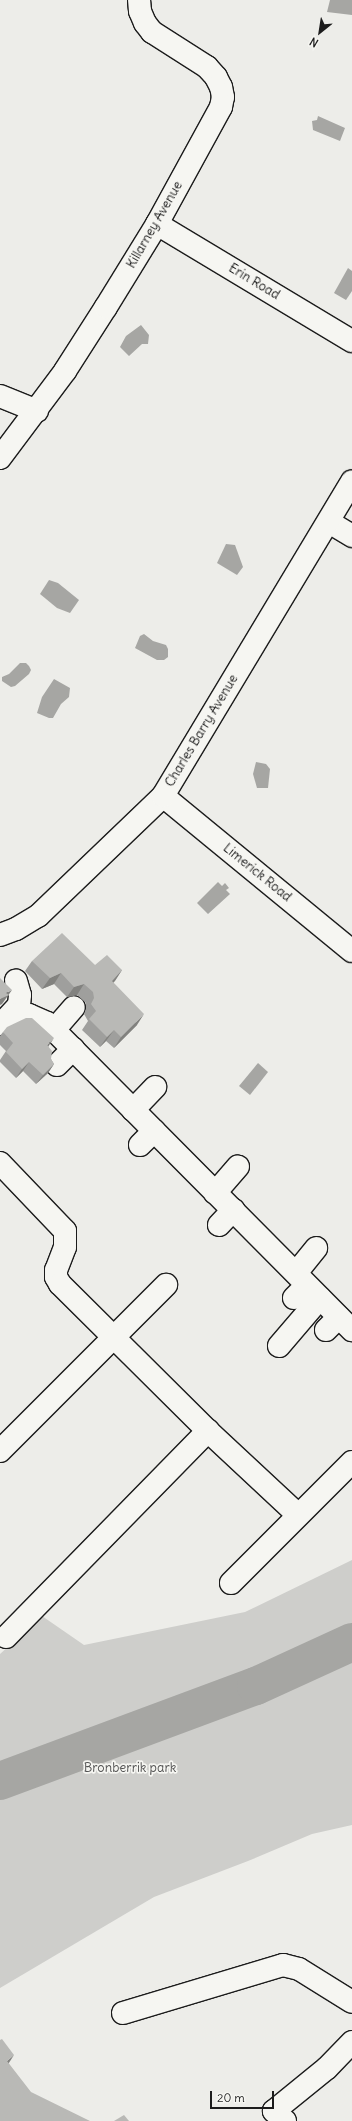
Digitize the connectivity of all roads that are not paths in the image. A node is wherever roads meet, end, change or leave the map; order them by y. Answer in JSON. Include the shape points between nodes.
{"nodes":[{"id":1,"x":139,"y":0,"type":"edge"},
{"id":2,"x":157,"y":224,"type":"junction"},
{"id":3,"x":352,"y":341,"type":"edge"},
{"id":4,"x":0,"y":396,"type":"edge"},
{"id":5,"x":37,"y":411,"type":"junction"},
{"id":6,"x":0,"y":458,"type":"edge"},
{"id":7,"x":352,"y":481,"type":"edge"},
{"id":8,"x":329,"y":522,"type":"junction"},
{"id":9,"x":352,"y":536,"type":"edge"},
{"id":10,"x":163,"y":796,"type":"junction"},
{"id":11,"x":0,"y":935,"type":"edge"},
{"id":12,"x":352,"y":951,"type":"edge"},
{"id":13,"x":16,"y":981,"type":"dead end"},
{"id":14,"x":74,"y":1008,"type":"dead end"},
{"id":15,"x":4,"y":1020,"type":"edge"},
{"id":16,"x":54,"y":1030,"type":"junction"},
{"id":17,"x":73,"y":1049,"type":"junction"},
{"id":18,"x":57,"y":1064,"type":"dead end"},
{"id":19,"x":156,"y":1087,"type":"dead end"},
{"id":20,"x":133,"y":1110,"type":"junction"},
{"id":21,"x":0,"y":1163,"type":"edge"},
{"id":22,"x":238,"y":1167,"type":"dead end"},
{"id":23,"x":215,"y":1193,"type":"junction"},
{"id":24,"x":316,"y":1248,"type":"dead end"},
{"id":25,"x":166,"y":1285,"type":"dead end"},
{"id":26,"x":304,"y":1288,"type":"junction"},
{"id":27,"x":339,"y":1326,"type":"edge"},
{"id":28,"x":112,"y":1337,"type":"junction"},
{"id":29,"x":279,"y":1346,"type":"dead end"},
{"id":30,"x":208,"y":1431,"type":"junction"},
{"id":31,"x":0,"y":1452,"type":"edge"},
{"id":32,"x":352,"y":1462,"type":"edge"},
{"id":33,"x":298,"y":1515,"type":"junction"},
{"id":34,"x":231,"y":1583,"type":"dead end"},
{"id":35,"x":6,"y":1637,"type":"dead end"},
{"id":36,"x":352,"y":2002,"type":"edge"},
{"id":37,"x":122,"y":2013,"type":"dead end"},
{"id":38,"x":351,"y":2044,"type":"edge"},
{"id":39,"x":285,"y":2121,"type":"edge"}],
"edges":[{"from":1,"to":2,"type":"street","name":"Killarney Avenue","via":[[140,11],[152,32],[207,67],[216,77],[222,97],[215,119]]},
{"from":2,"to":3,"type":"street","name":"Erin Road"},
{"from":2,"to":5,"type":"street","name":"Killarney Avenue"},
{"from":4,"to":5,"type":"street"},
{"from":5,"to":6,"type":"street","name":"Killarney Avenue"},
{"from":7,"to":8,"type":"street","name":"Charles Barry Avenue"},
{"from":8,"to":9,"type":"street"},
{"from":8,"to":10,"type":"street","name":"Charles Barry Avenue"},
{"from":10,"to":11,"type":"street","name":"Charles Barry Avenue","via":[[38,916]]},
{"from":10,"to":12,"type":"street","name":"Limerick Road"},
{"from":13,"to":15,"type":"street","via":[[20,995],[19,1005]]},
{"from":14,"to":16,"type":"street"},
{"from":15,"to":16,"type":"street","via":[[17,1014],[29,1015],[40,1018]]},
{"from":16,"to":17,"type":"street"},
{"from":17,"to":18,"type":"street"},
{"from":17,"to":20,"type":"street"},
{"from":19,"to":20,"type":"street"},
{"from":20,"to":23,"type":"street","via":[[147,1138]]},
{"from":21,"to":28,"type":"street","via":[[65,1231],[66,1247],[56,1270],[56,1277]]},
{"from":22,"to":23,"type":"street"},
{"from":23,"to":26,"type":"street","via":[[226,1217]]},
{"from":24,"to":26,"type":"street"},
{"from":25,"to":28,"type":"street"},
{"from":26,"to":27,"type":"street"},
{"from":26,"to":29,"type":"street"},
{"from":28,"to":30,"type":"street"},
{"from":28,"to":31,"type":"street"},
{"from":30,"to":33,"type":"street"},
{"from":30,"to":35,"type":"street"},
{"from":32,"to":33,"type":"street"},
{"from":33,"to":34,"type":"street"},
{"from":36,"to":37,"type":"street","via":[[299,1969],[283,1965]]},
{"from":38,"to":39,"type":"street","via":[[327,2068],[274,2111]]}]}
